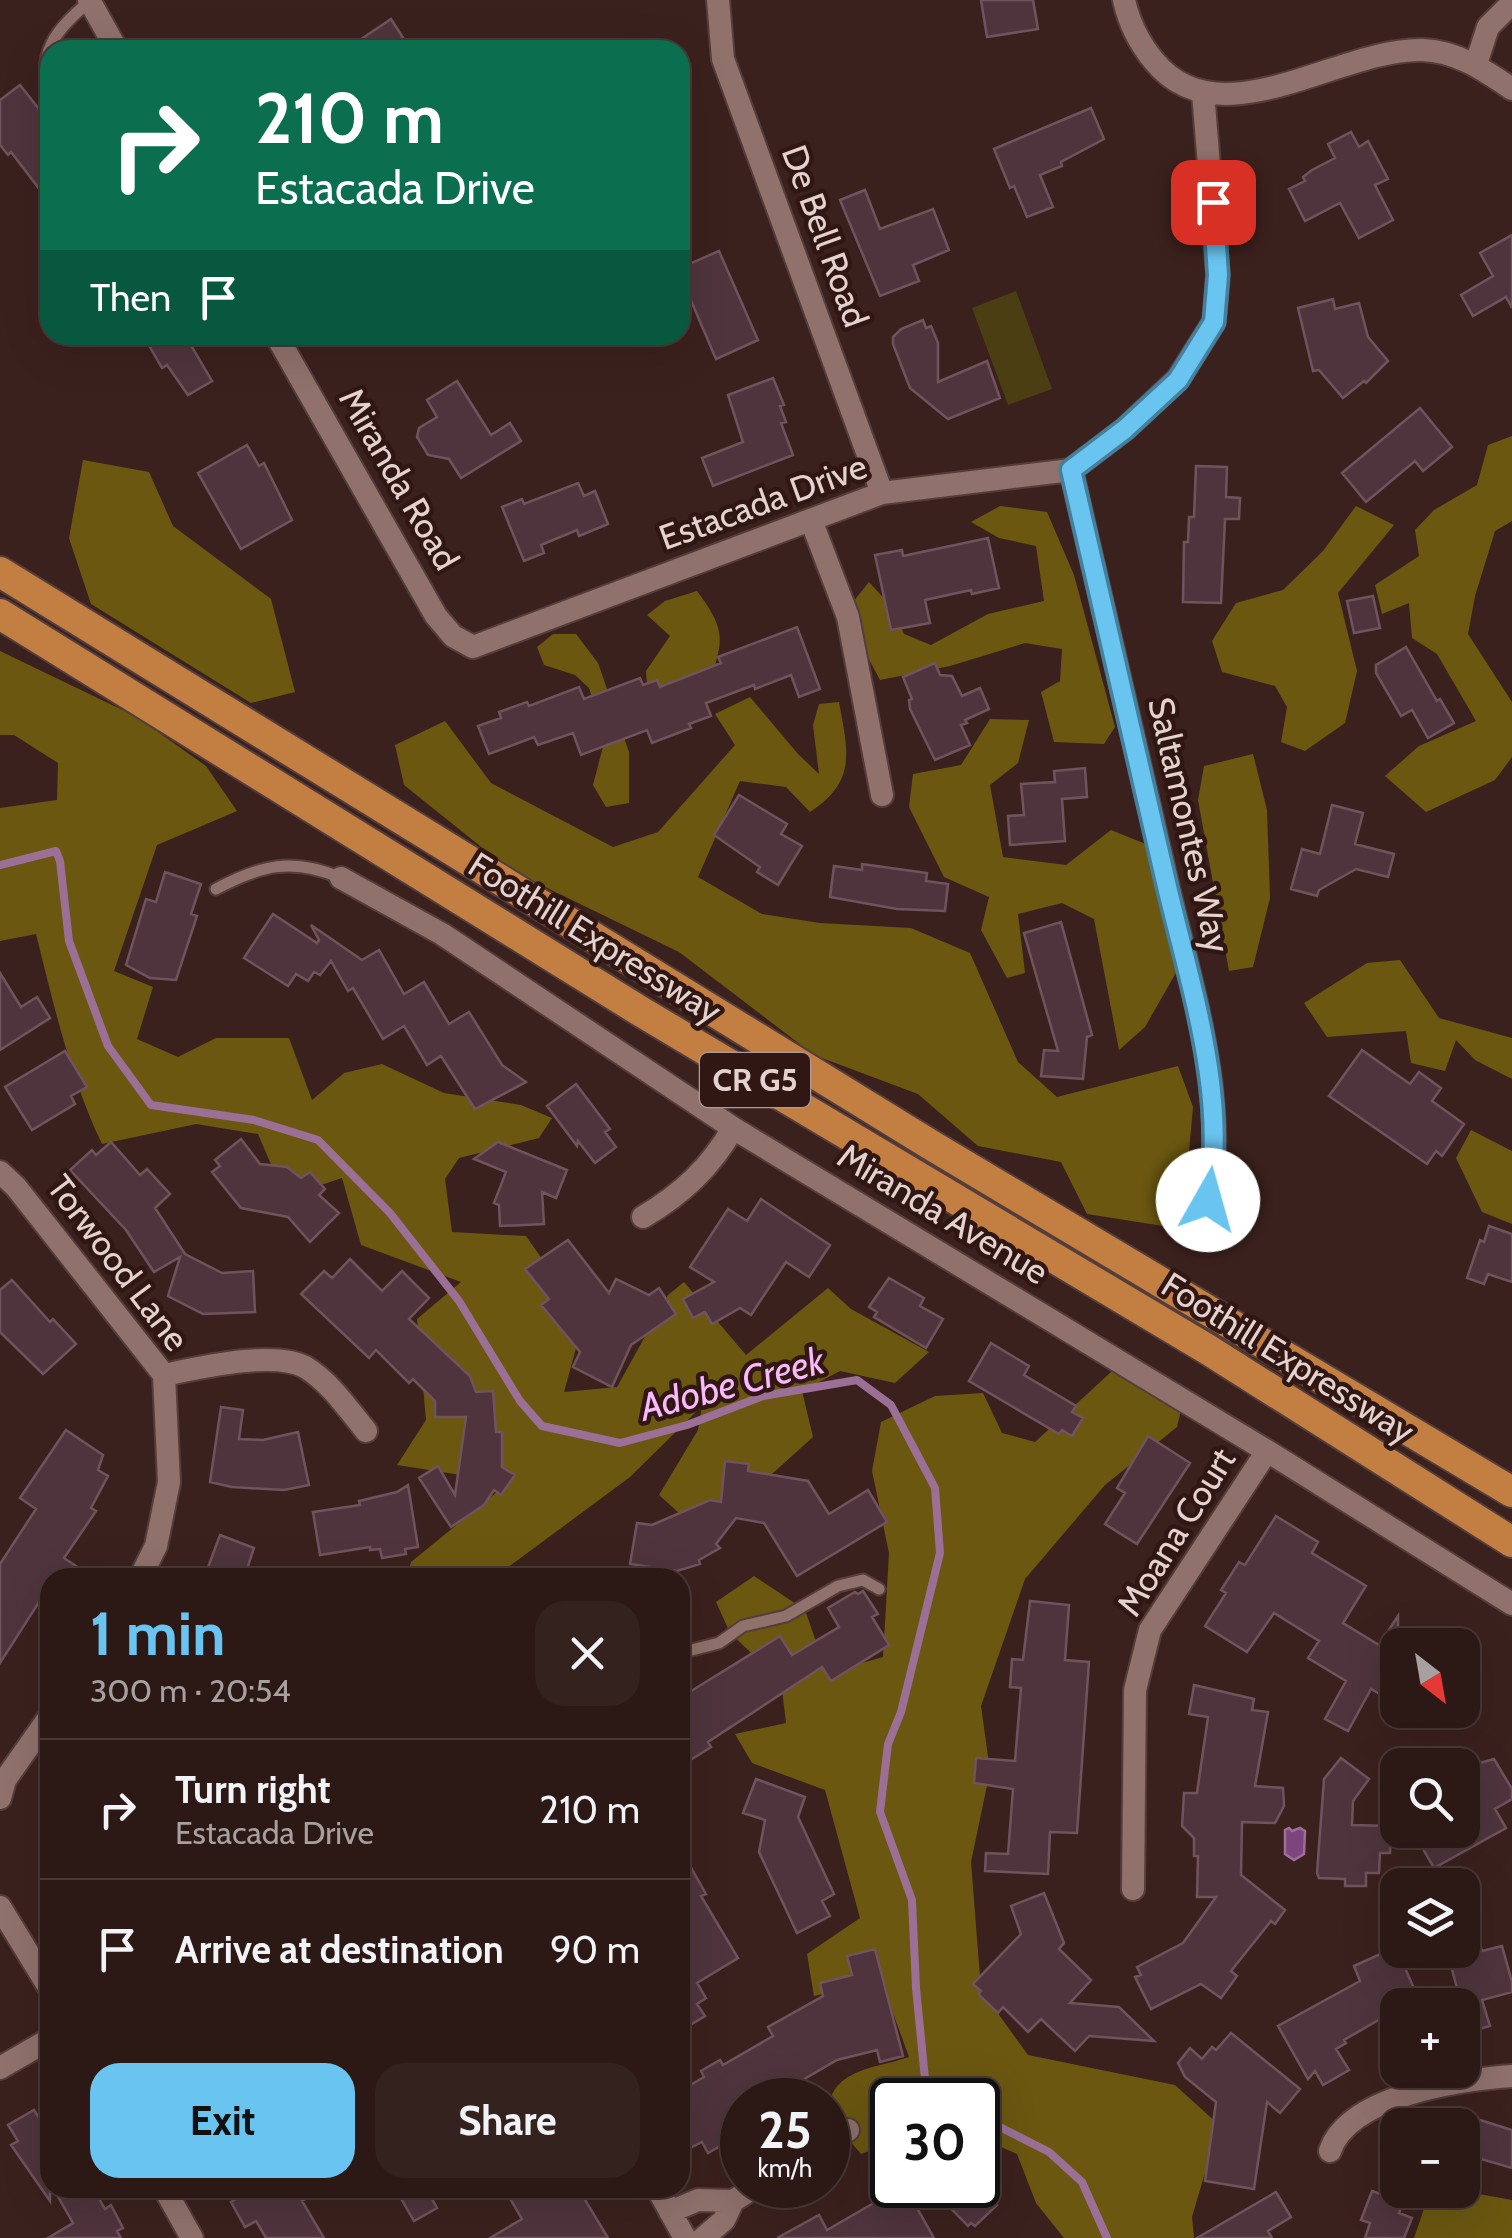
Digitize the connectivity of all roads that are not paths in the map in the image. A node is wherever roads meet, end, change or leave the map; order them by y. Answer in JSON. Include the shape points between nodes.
{"nodes":[{"id":1,"x":718,"y":0,"type":"edge"},
{"id":2,"x":1124,"y":0,"type":"edge"},
{"id":3,"x":89,"y":1,"type":"edge"},
{"id":4,"x":1512,"y":4,"type":"edge"},
{"id":5,"x":53,"y":40,"type":"edge"},
{"id":6,"x":111,"y":40,"type":"edge"},
{"id":7,"x":1476,"y":64,"type":"junction"},
{"id":8,"x":1512,"y":88,"type":"edge"},
{"id":9,"x":1203,"y":93,"type":"junction"},
{"id":10,"x":282,"y":345,"type":"edge"},
{"id":11,"x":1071,"y":470,"type":"junction"},
{"id":12,"x":882,"y":493,"type":"junction"},
{"id":13,"x":811,"y":520,"type":"junction"},
{"id":14,"x":0,"y":572,"type":"edge"},
{"id":15,"x":0,"y":614,"type":"edge"},
{"id":16,"x":473,"y":646,"type":"joint"},
{"id":17,"x":882,"y":795,"type":"dead end"},
{"id":18,"x":341,"y":878,"type":"joint"},
{"id":19,"x":216,"y":889,"type":"dead end"},
{"id":20,"x":733,"y":1128,"type":"junction"},
{"id":21,"x":8,"y":1180,"type":"edge"},
{"id":22,"x":1208,"y":1200,"type":"dead end"},
{"id":23,"x":0,"y":1207,"type":"edge"},
{"id":24,"x":644,"y":1217,"type":"dead end"},
{"id":25,"x":164,"y":1375,"type":"junction"},
{"id":26,"x":366,"y":1430,"type":"dead end"},
{"id":27,"x":1267,"y":1451,"type":"junction"},
{"id":28,"x":1512,"y":1492,"type":"edge"},
{"id":29,"x":1512,"y":1542,"type":"edge"},
{"id":30,"x":145,"y":1568,"type":"edge"},
{"id":31,"x":879,"y":1589,"type":"dead end"},
{"id":32,"x":1512,"y":1604,"type":"edge"},
{"id":33,"x":690,"y":1650,"type":"edge"},
{"id":34,"x":40,"y":1730,"type":"edge"},
{"id":35,"x":0,"y":1798,"type":"edge"},
{"id":36,"x":1134,"y":1888,"type":"dead end"},
{"id":37,"x":0,"y":1907,"type":"edge"},
{"id":38,"x":40,"y":1973,"type":"edge"},
{"id":39,"x":40,"y":2044,"type":"edge"},
{"id":40,"x":0,"y":2068,"type":"edge"},
{"id":41,"x":1512,"y":2076,"type":"edge"},
{"id":42,"x":1330,"y":2151,"type":"dead end"},
{"id":43,"x":170,"y":2198,"type":"edge"},
{"id":44,"x":662,"y":2198,"type":"edge"},
{"id":45,"x":720,"y":2200,"type":"edge"},
{"id":46,"x":729,"y":2208,"type":"edge"},
{"id":47,"x":670,"y":2212,"type":"junction"},
{"id":48,"x":192,"y":2238,"type":"edge"},
{"id":49,"x":684,"y":2238,"type":"edge"},
{"id":50,"x":703,"y":2238,"type":"edge"}],
"edges":[{"from":1,"to":12,"type":"street","name":"De Bell Road","via":[[723,59]]},
{"from":2,"to":9,"type":"street","via":[[1134,32],[1160,68]]},
{"from":3,"to":5,"type":"lane"},
{"from":3,"to":6,"type":"street"},
{"from":4,"to":7,"type":"street","via":[[1488,27]]},
{"from":7,"to":8,"type":"street"},
{"from":7,"to":9,"type":"street","via":[[1421,50],[1344,64],[1247,94]]},
{"from":9,"to":11,"type":"street","via":[[1218,275],[1214,322],[1178,380]]},
{"from":10,"to":16,"type":"street","name":"Miranda Road","via":[[436,616]]},
{"from":11,"to":12,"type":"street","name":"Estacada Drive"},
{"from":11,"to":22,"type":"street","name":"Saltamontes Way","via":[[1200,1029],[1215,1127]]},
{"from":12,"to":13,"type":"street","name":"Estacada Drive"},
{"from":13,"to":16,"type":"street","name":"Estacada Drive"},
{"from":13,"to":17,"type":"street","via":[[848,618]]},
{"from":14,"to":28,"type":"highway","name":"Foothill Expressway","number":"CR G5","via":[[931,1146]]},
{"from":15,"to":29,"type":"highway","name":"Foothill Expressway","number":"CR G5"},
{"from":18,"to":19,"type":"lane","via":[[292,864],[244,874]]},
{"from":18,"to":20,"type":"street","name":"Miranda Avenue","via":[[442,934]]},
{"from":20,"to":24,"type":"street","via":[[679,1196]]},
{"from":20,"to":27,"type":"street","name":"Miranda Avenue"},
{"from":21,"to":23,"type":"street"},
{"from":21,"to":25,"type":"street","name":"Torwood Lane"},
{"from":25,"to":26,"type":"street","via":[[242,1360],[302,1365]]},
{"from":25,"to":30,"type":"street","name":"Torwood Lane","via":[[169,1482]]},
{"from":27,"to":32,"type":"street","name":"Miranda Avenue"},
{"from":27,"to":36,"type":"street","name":"Moana Court","via":[[1150,1630],[1135,1690]]},
{"from":31,"to":33,"type":"lane","via":[[863,1580],[838,1586],[786,1616],[743,1626],[719,1643]]},
{"from":34,"to":35,"type":"street"},
{"from":37,"to":38,"type":"street"},
{"from":39,"to":40,"type":"street"},
{"from":41,"to":42,"type":"street","via":[[1398,2095],[1335,2137]]},
{"from":43,"to":48,"type":"street"},
{"from":44,"to":47,"type":"street"},
{"from":45,"to":47,"type":"street","via":[[698,2200]]},
{"from":46,"to":50,"type":"street"},
{"from":47,"to":49,"type":"street"}]}
